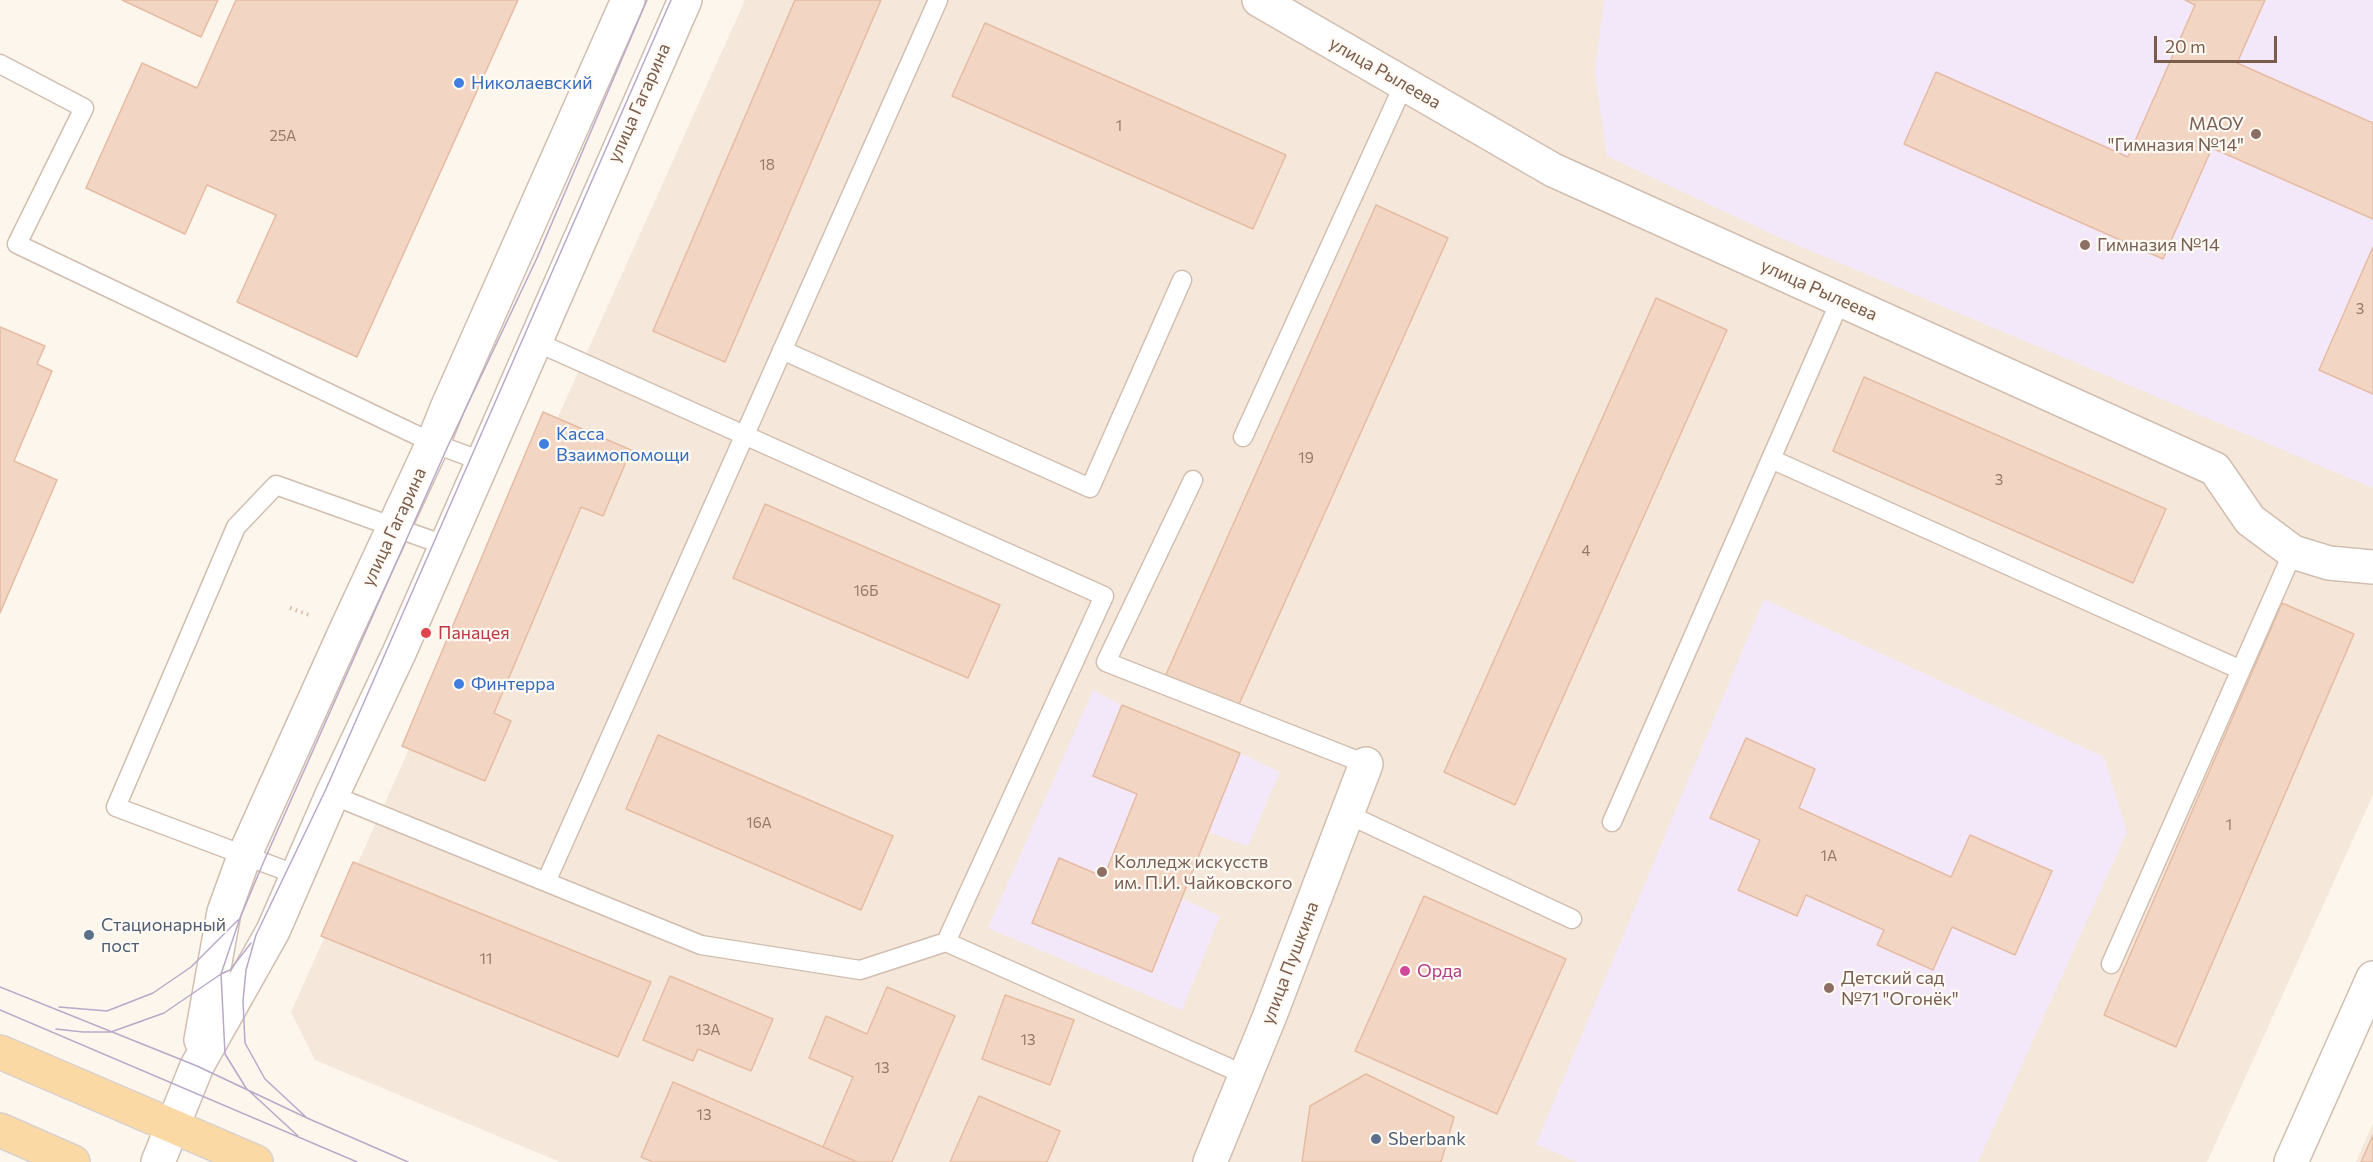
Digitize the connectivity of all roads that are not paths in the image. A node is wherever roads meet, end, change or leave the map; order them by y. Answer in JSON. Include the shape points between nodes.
{"nodes":[{"id":1,"x":628,"y":0,"type":"edge"},
{"id":2,"x":685,"y":0,"type":"edge"},
{"id":3,"x":938,"y":0,"type":"edge"},
{"id":4,"x":1259,"y":0,"type":"edge"},
{"id":5,"x":0,"y":64,"type":"edge"},
{"id":6,"x":1404,"y":84,"type":"junction"},
{"id":7,"x":1182,"y":280,"type":"dead end"},
{"id":8,"x":1841,"y":299,"type":"junction"},
{"id":9,"x":534,"y":341,"type":"junction"},
{"id":10,"x":782,"y":350,"type":"junction"},
{"id":11,"x":744,"y":435,"type":"junction"},
{"id":12,"x":1243,"y":437,"type":"dead end"},
{"id":13,"x":433,"y":443,"type":"junction"},
{"id":14,"x":1771,"y":459,"type":"junction"},
{"id":15,"x":484,"y":462,"type":"junction"},
{"id":16,"x":1193,"y":480,"type":"dead end"},
{"id":17,"x":394,"y":526,"type":"junction"},
{"id":18,"x":447,"y":546,"type":"junction"},
{"id":19,"x":2293,"y":552,"type":"junction"},
{"id":20,"x":2373,"y":567,"type":"edge"},
{"id":21,"x":2241,"y":670,"type":"junction"},
{"id":22,"x":1366,"y":764,"type":"joint"},
{"id":23,"x":332,"y":795,"type":"junction"},
{"id":24,"x":1347,"y":814,"type":"junction"},
{"id":25,"x":1612,"y":822,"type":"dead end"},
{"id":26,"x":245,"y":854,"type":"junction"},
{"id":27,"x":297,"y":874,"type":"junction"},
{"id":28,"x":546,"y":882,"type":"junction"},
{"id":29,"x":1572,"y":919,"type":"dead end"},
{"id":30,"x":945,"y":942,"type":"junction"},
{"id":31,"x":2111,"y":964,"type":"dead end"},
{"id":32,"x":2373,"y":978,"type":"edge"},
{"id":33,"x":0,"y":1052,"type":"edge"},
{"id":34,"x":197,"y":1066,"type":"junction"},
{"id":35,"x":1245,"y":1076,"type":"junction"},
{"id":36,"x":173,"y":1127,"type":"junction"},
{"id":37,"x":0,"y":1130,"type":"edge"},
{"id":38,"x":74,"y":1162,"type":"edge"},
{"id":39,"x":158,"y":1162,"type":"edge"},
{"id":40,"x":256,"y":1162,"type":"edge"},
{"id":41,"x":1209,"y":1162,"type":"edge"},
{"id":42,"x":2291,"y":1162,"type":"edge"}],
"edges":[{"from":1,"to":13,"type":"street","name":"улица Гагарина"},
{"from":2,"to":9,"type":"street","name":"улица Гагарина"},
{"from":3,"to":10,"type":"lane"},
{"from":4,"to":6,"type":"street","name":"улица Рылеева"},
{"from":5,"to":13,"type":"lane","via":[[84,108],[17,244]]},
{"from":6,"to":8,"type":"street","name":"улица Рылеева","via":[[1553,170]]},
{"from":6,"to":12,"type":"lane"},
{"from":7,"to":10,"type":"lane","via":[[1090,488]]},
{"from":8,"to":14,"type":"lane"},
{"from":8,"to":19,"type":"street","name":"улица Рылеева","via":[[2215,469],[2250,520]]},
{"from":9,"to":11,"type":"lane"},
{"from":9,"to":15,"type":"street","name":"улица Гагарина"},
{"from":10,"to":11,"type":"lane"},
{"from":11,"to":28,"type":"lane"},
{"from":11,"to":30,"type":"lane","via":[[1104,596]]},
{"from":13,"to":15,"type":"lane"},
{"from":13,"to":17,"type":"street","name":"улица Гагарина"},
{"from":14,"to":21,"type":"lane"},
{"from":14,"to":25,"type":"lane"},
{"from":15,"to":18,"type":"street","name":"улица Гагарина"},
{"from":16,"to":22,"type":"lane","via":[[1106,662]]},
{"from":17,"to":18,"type":"lane"},
{"from":17,"to":26,"type":"street","name":"улица Гагарина"},
{"from":17,"to":26,"type":"lane","via":[[276,485],[236,527],[116,807]]},
{"from":18,"to":23,"type":"street","name":"улица Гагарина"},
{"from":19,"to":20,"type":"street","name":"улица Рылеева","via":[[2329,563]]},
{"from":19,"to":21,"type":"lane"},
{"from":21,"to":31,"type":"lane"},
{"from":22,"to":24,"type":"street","name":"улица Пушкина"},
{"from":23,"to":27,"type":"street","name":"улица Гагарина"},
{"from":23,"to":28,"type":"lane"},
{"from":24,"to":29,"type":"lane"},
{"from":24,"to":35,"type":"street","name":"улица Пушкина"},
{"from":26,"to":27,"type":"lane"},
{"from":26,"to":34,"type":"street","name":"улица Гагарина","via":[[224,912]]},
{"from":27,"to":34,"type":"street","name":"улица Гагарина","via":[[273,931]]},
{"from":28,"to":30,"type":"lane","via":[[701,945],[860,970]]},
{"from":30,"to":35,"type":"lane"},
{"from":32,"to":42,"type":"street"},
{"from":33,"to":36,"type":"main road"},
{"from":34,"to":36,"type":"street"},
{"from":35,"to":41,"type":"street","name":"улица Пушкина"},
{"from":36,"to":39,"type":"street"},
{"from":36,"to":40,"type":"main road"},
{"from":37,"to":38,"type":"main road"}]}
